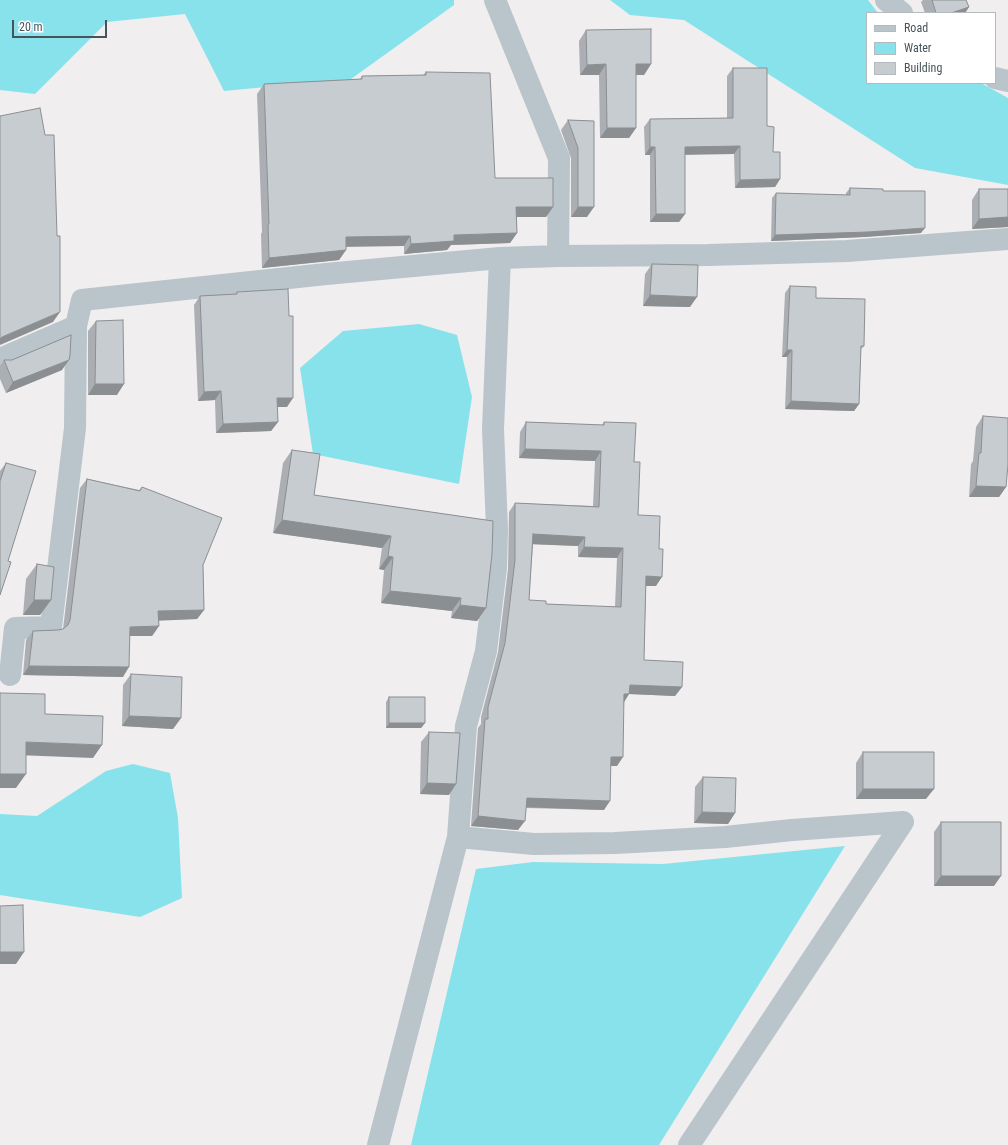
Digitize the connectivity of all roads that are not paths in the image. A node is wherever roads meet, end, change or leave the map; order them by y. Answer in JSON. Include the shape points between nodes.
{"nodes":[{"id":1,"x":495,"y":0,"type":"edge"},
{"id":2,"x":886,"y":0,"type":"edge"},
{"id":3,"x":901,"y":12,"type":"edge"},
{"id":4,"x":996,"y":78,"type":"edge"},
{"id":5,"x":1008,"y":81,"type":"edge"},
{"id":6,"x":1008,"y":240,"type":"edge"},
{"id":7,"x":558,"y":256,"type":"junction"},
{"id":8,"x":500,"y":258,"type":"junction"},
{"id":9,"x":76,"y":326,"type":"junction"},
{"id":10,"x":0,"y":359,"type":"edge"},
{"id":11,"x":10,"y":675,"type":"dead end"},
{"id":12,"x":458,"y":837,"type":"junction"},
{"id":13,"x":378,"y":1145,"type":"edge"},
{"id":14,"x":689,"y":1145,"type":"edge"}],
"edges":[{"from":1,"to":7,"type":"street","via":[[559,158]]},
{"from":2,"to":3,"type":"street"},
{"from":4,"to":5,"type":"street"},
{"from":6,"to":7,"type":"street","via":[[847,251]]},
{"from":7,"to":8,"type":"street"},
{"from":8,"to":9,"type":"street","via":[[82,300]]},
{"from":8,"to":12,"type":"street","via":[[493,429],[496,568],[486,651],[466,726]]},
{"from":9,"to":10,"type":"street"},
{"from":9,"to":11,"type":"street","via":[[75,428],[51,627],[14,628]]},
{"from":12,"to":13,"type":"street"},
{"from":12,"to":14,"type":"street","via":[[534,844],[615,843],[725,837],[903,822]]}]}
